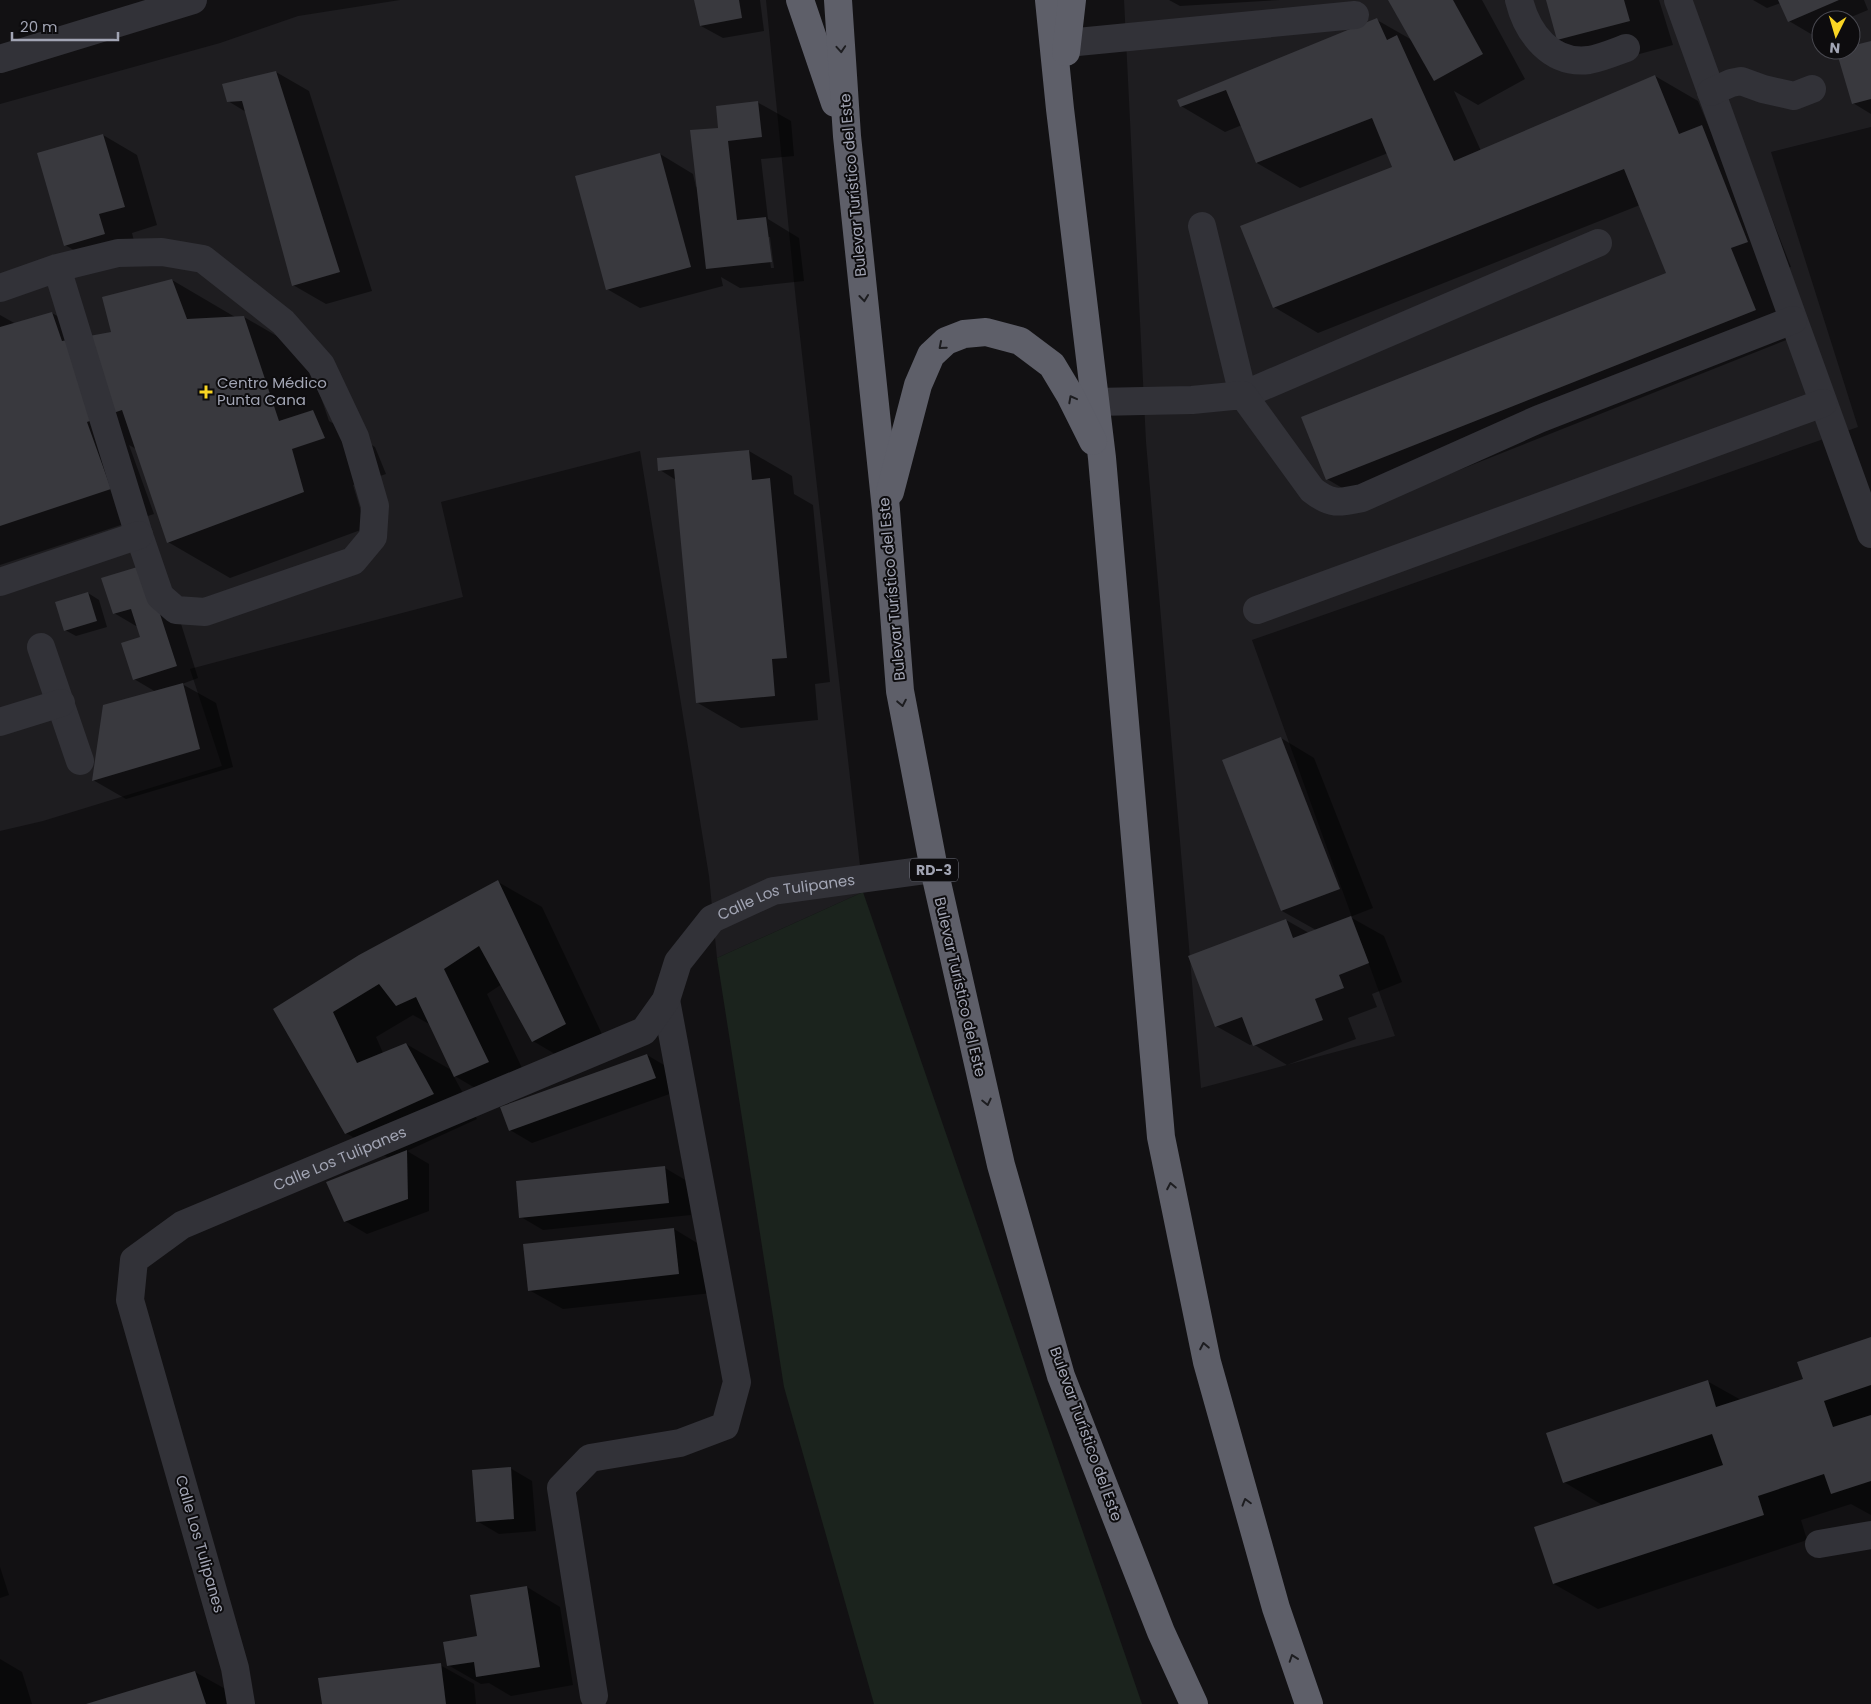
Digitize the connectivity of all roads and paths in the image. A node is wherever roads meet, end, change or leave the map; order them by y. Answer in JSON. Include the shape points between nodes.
{"nodes":[{"id":1,"x":193,"y":0,"type":"edge"},
{"id":2,"x":800,"y":0,"type":"edge"},
{"id":3,"x":838,"y":0,"type":"edge"},
{"id":4,"x":1049,"y":0,"type":"edge"},
{"id":5,"x":1072,"y":0,"type":"edge"},
{"id":6,"x":1519,"y":0,"type":"edge"},
{"id":7,"x":1678,"y":0,"type":"edge"},
{"id":8,"x":1355,"y":15,"type":"dead end"},
{"id":9,"x":1067,"y":43,"type":"junction"},
{"id":10,"x":1626,"y":48,"type":"dead end"},
{"id":11,"x":0,"y":59,"type":"edge"},
{"id":12,"x":1812,"y":89,"type":"dead end"},
{"id":13,"x":1711,"y":92,"type":"junction"},
{"id":14,"x":1060,"y":109,"type":"junction"},
{"id":15,"x":847,"y":136,"type":"junction"},
{"id":16,"x":1202,"y":226,"type":"dead end"},
{"id":17,"x":1598,"y":243,"type":"dead end"},
{"id":18,"x":57,"y":268,"type":"junction"},
{"id":19,"x":0,"y":288,"type":"edge"},
{"id":20,"x":1793,"y":320,"type":"junction"},
{"id":21,"x":1243,"y":395,"type":"junction"},
{"id":22,"x":1095,"y":402,"type":"junction"},
{"id":23,"x":1823,"y":403,"type":"junction"},
{"id":24,"x":1102,"y":458,"type":"junction"},
{"id":25,"x":886,"y":510,"type":"junction"},
{"id":26,"x":1871,"y":534,"type":"edge"},
{"id":27,"x":139,"y":535,"type":"junction"},
{"id":28,"x":0,"y":582,"type":"edge"},
{"id":29,"x":1257,"y":610,"type":"dead end"},
{"id":30,"x":41,"y":647,"type":"dead end"},
{"id":31,"x":61,"y":703,"type":"junction"},
{"id":32,"x":0,"y":722,"type":"edge"},
{"id":33,"x":80,"y":761,"type":"dead end"},
{"id":34,"x":934,"y":869,"type":"junction"},
{"id":35,"x":666,"y":1000,"type":"junction"},
{"id":36,"x":1871,"y":1535,"type":"edge"},
{"id":37,"x":1818,"y":1544,"type":"dead end"},
{"id":38,"x":594,"y":1696,"type":"dead end"},
{"id":39,"x":241,"y":1704,"type":"edge"},
{"id":40,"x":1194,"y":1704,"type":"edge"},
{"id":41,"x":1309,"y":1704,"type":"edge"}],
"edges":[{"from":1,"to":11,"type":"street"},
{"from":2,"to":15,"type":"highway"},
{"from":3,"to":15,"type":"highway","name":"Bulevar Turístico del Este","number":"RD-3","one_way":true},
{"from":4,"to":14,"type":"highway"},
{"from":5,"to":9,"type":"highway"},
{"from":6,"to":10,"type":"street","via":[[1523,18],[1540,43],[1555,54],[1570,60],[1589,60]]},
{"from":7,"to":13,"type":"street"},
{"from":8,"to":9,"type":"street"},
{"from":9,"to":14,"type":"highway"},
{"from":12,"to":13,"type":"street","via":[[1794,96],[1742,81]]},
{"from":13,"to":20,"type":"street"},
{"from":14,"to":22,"type":"highway"},
{"from":15,"to":25,"type":"highway","name":"Bulevar Turístico del Este","number":"RD-3","one_way":true},
{"from":16,"to":21,"type":"street"},
{"from":17,"to":21,"type":"street"},
{"from":18,"to":19,"type":"street"},
{"from":18,"to":27,"type":"street"},
{"from":18,"to":27,"type":"street","via":[[118,253],[162,252],[203,259],[283,322],[322,365],[355,437],[375,506],[373,537],[353,561],[206,612],[176,610],[160,596]]},
{"from":20,"to":21,"type":"street","via":[[1539,419],[1362,498],[1339,503],[1324,500],[1312,490]]},
{"from":20,"to":23,"type":"street"},
{"from":21,"to":22,"type":"street","via":[[1192,400]]},
{"from":22,"to":24,"type":"highway"},
{"from":23,"to":26,"type":"street"},
{"from":23,"to":29,"type":"street"},
{"from":24,"to":25,"type":"highway","one_way":true,"via":[[1052,365],[1020,341],[986,332],[964,334],[946,342],[931,355],[918,385]]},
{"from":41,"to":24,"type":"highway","one_way":true,"via":[[1276,1608],[1207,1362],[1161,1137]]},
{"from":25,"to":34,"type":"highway","name":"Bulevar Turístico del Este","number":"RD-3","one_way":true,"via":[[900,691]]},
{"from":27,"to":28,"type":"street"},
{"from":30,"to":31,"type":"street"},
{"from":31,"to":32,"type":"street"},
{"from":31,"to":33,"type":"street"},
{"from":34,"to":35,"type":"street","name":"Calle Los Tulipanes","via":[[773,891],[712,919],[678,962]]},
{"from":34,"to":40,"type":"highway","name":"Bulevar Turístico del Este","number":"RD-3","one_way":true,"via":[[1001,1165],[1061,1376],[1161,1632]]},
{"from":35,"to":38,"type":"street","via":[[736,1382],[725,1426],[680,1443],[590,1458],[562,1488]]},
{"from":35,"to":39,"type":"street","name":"Calle Los Tulipanes","via":[[644,1031],[182,1225],[134,1260],[130,1300],[235,1668]]},
{"from":36,"to":37,"type":"street"}]}
